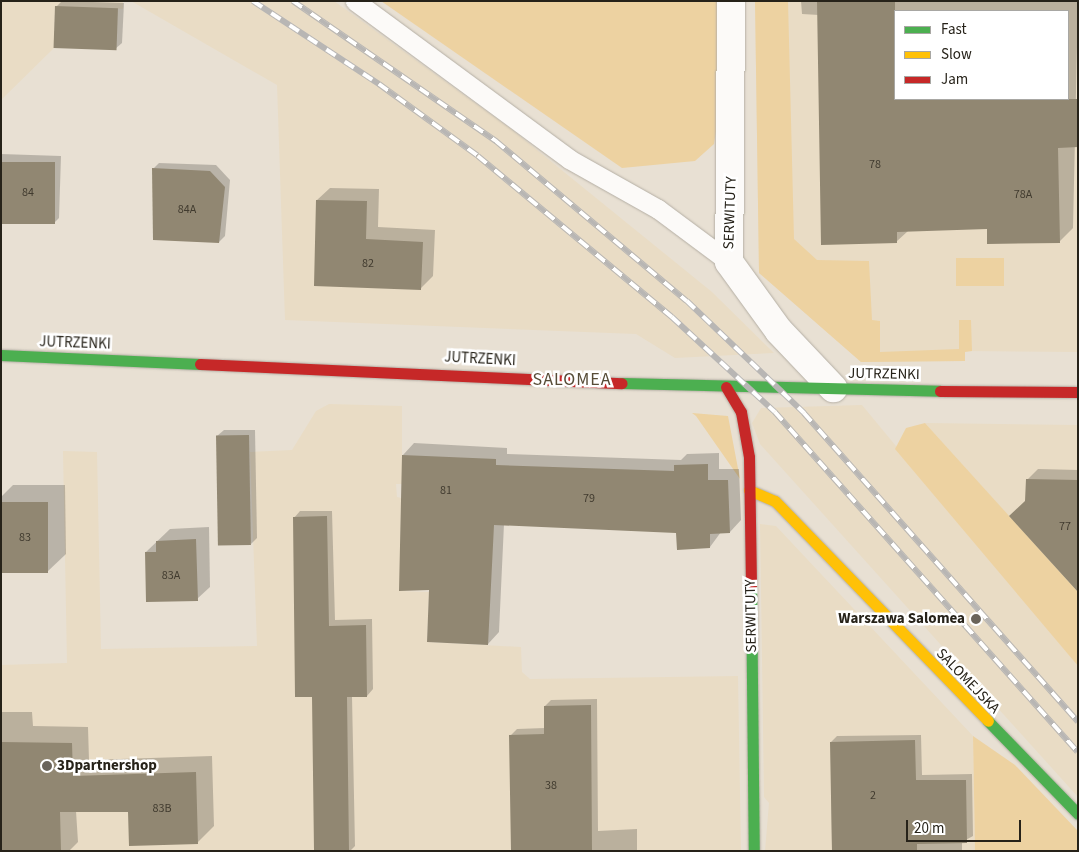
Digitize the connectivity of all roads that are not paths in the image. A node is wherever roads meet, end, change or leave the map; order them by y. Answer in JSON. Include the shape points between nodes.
{"nodes":[{"id":1,"x":355,"y":1,"type":"edge"},
{"id":2,"x":731,"y":1,"type":"edge"},
{"id":3,"x":729,"y":262,"type":"junction"},
{"id":4,"x":1,"y":355,"type":"edge"},
{"id":5,"x":726,"y":387,"type":"junction"},
{"id":6,"x":832,"y":388,"type":"junction"},
{"id":7,"x":1078,"y":392,"type":"edge"},
{"id":8,"x":749,"y":490,"type":"junction"},
{"id":9,"x":1078,"y":814,"type":"edge"},
{"id":10,"x":754,"y":851,"type":"edge"}],
"edges":[{"from":1,"to":3,"type":"lane","via":[[569,159],[658,209]]},
{"from":2,"to":3,"type":"street","name":"SERWITUTY"},
{"from":3,"to":6,"type":"street","name":"SERWITUTY","via":[[779,331]]},
{"from":4,"to":5,"type":"street","name":"JUTRZENKI"},
{"from":5,"to":6,"type":"street","name":"JUTRZENKI"},
{"from":5,"to":8,"type":"street","name":"SERWITUTY","via":[[742,412]]},
{"from":6,"to":7,"type":"street","name":"JUTRZENKI"},
{"from":8,"to":9,"type":"street","name":"SALOMEJSKA","via":[[775,501]]},
{"from":8,"to":10,"type":"street","name":"SERWITUTY"}]}
